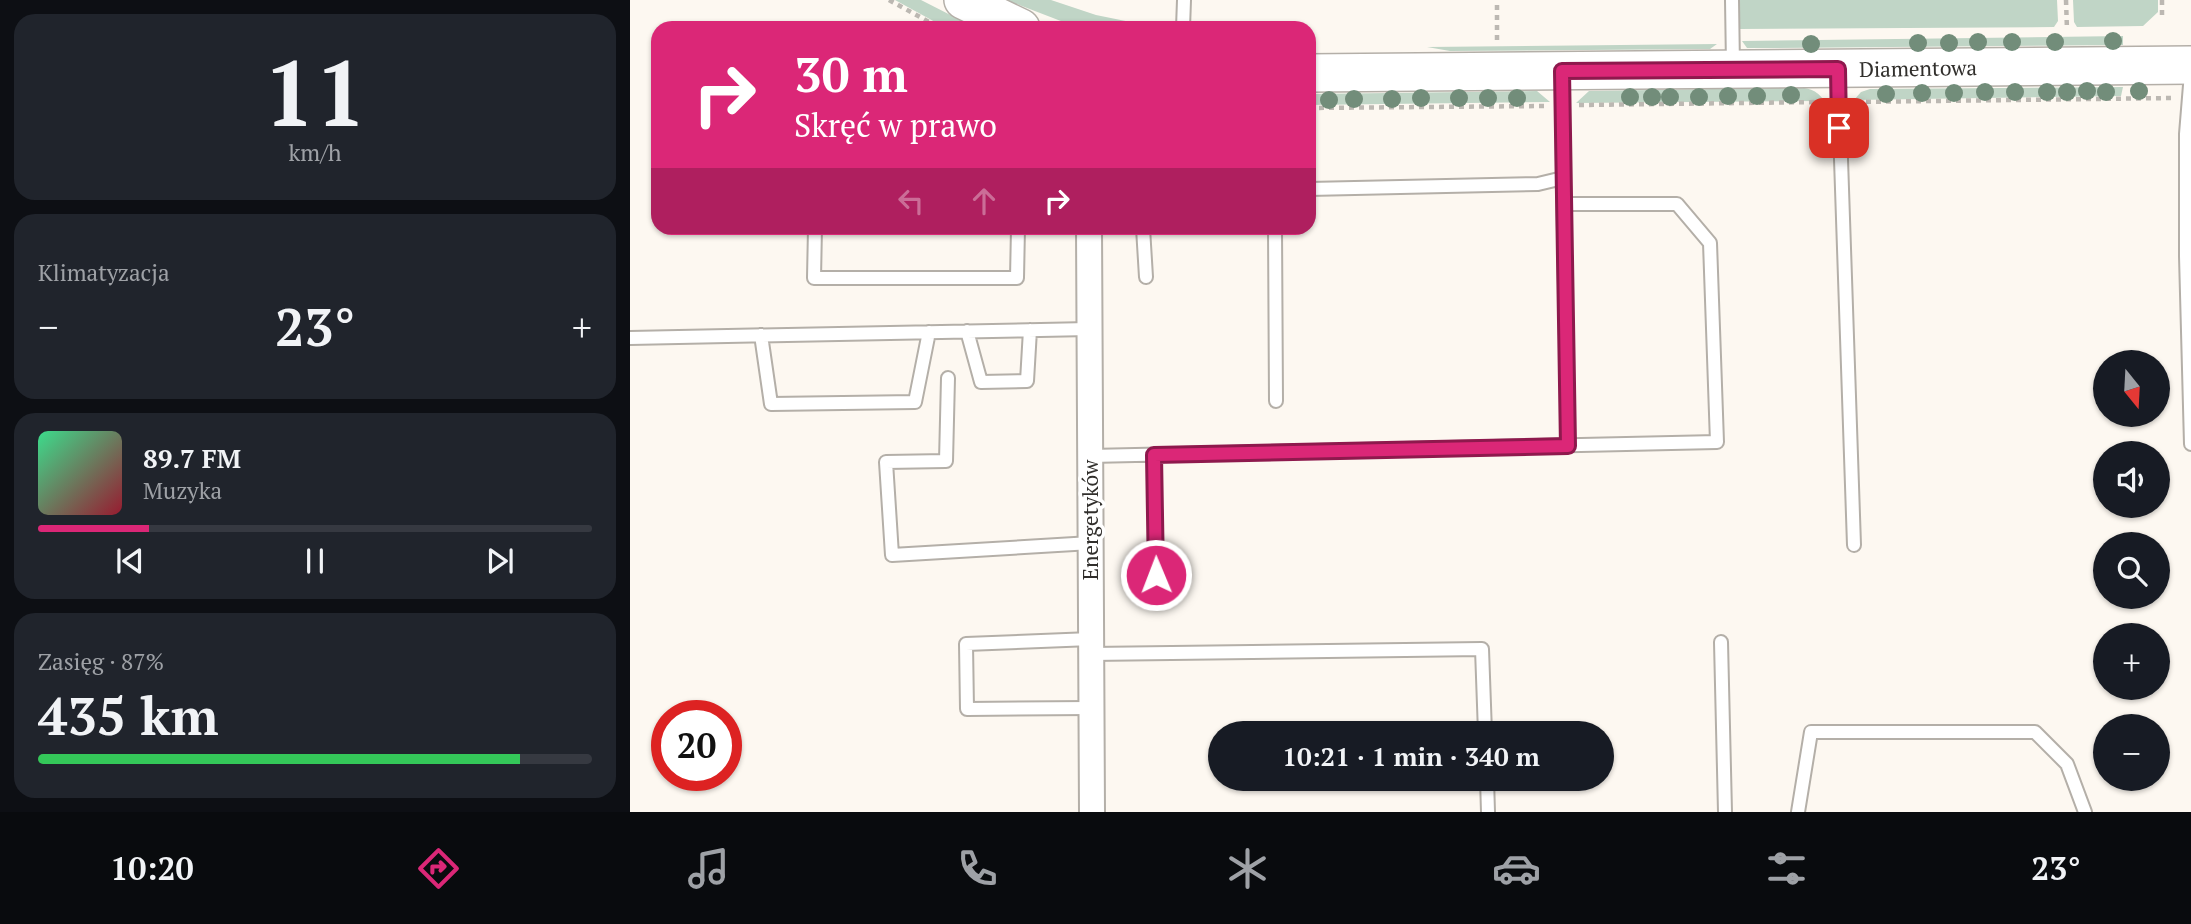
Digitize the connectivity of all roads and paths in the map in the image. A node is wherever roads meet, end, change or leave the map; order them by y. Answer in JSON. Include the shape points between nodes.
{"nodes":[{"id":1,"x":889,"y":0,"type":"edge"},
{"id":2,"x":963,"y":0,"type":"edge"},
{"id":3,"x":1184,"y":0,"type":"edge"},
{"id":4,"x":1497,"y":0,"type":"edge"},
{"id":5,"x":1732,"y":0,"type":"edge"},
{"id":6,"x":2066,"y":0,"type":"edge"},
{"id":7,"x":2162,"y":0,"type":"edge"},
{"id":8,"x":2162,"y":15,"type":"dead end"},
{"id":9,"x":927,"y":21,"type":"edge"},
{"id":10,"x":1006,"y":21,"type":"edge"},
{"id":11,"x":1183,"y":21,"type":"edge"},
{"id":12,"x":2067,"y":30,"type":"dead end"},
{"id":13,"x":1497,"y":40,"type":"dead end"},
{"id":14,"x":1733,"y":70,"type":"junction"},
{"id":15,"x":1316,"y":73,"type":"edge"},
{"id":16,"x":2191,"y":73,"type":"edge"},
{"id":17,"x":2190,"y":82,"type":"edge"},
{"id":18,"x":1838,"y":85,"type":"junction"},
{"id":19,"x":1562,"y":89,"type":"junction"},
{"id":20,"x":1316,"y":107,"type":"edge"},
{"id":21,"x":1563,"y":177,"type":"junction"},
{"id":22,"x":1316,"y":188,"type":"edge"},
{"id":23,"x":1564,"y":204,"type":"junction"},
{"id":24,"x":815,"y":235,"type":"edge"},
{"id":25,"x":1018,"y":235,"type":"edge"},
{"id":26,"x":1089,"y":235,"type":"edge"},
{"id":27,"x":1143,"y":235,"type":"edge"},
{"id":28,"x":1275,"y":235,"type":"edge"},
{"id":29,"x":2188,"y":256,"type":"edge"},
{"id":30,"x":1146,"y":277,"type":"dead end"},
{"id":31,"x":1089,"y":329,"type":"junction"},
{"id":32,"x":1030,"y":330,"type":"junction"},
{"id":33,"x":967,"y":331,"type":"junction"},
{"id":34,"x":929,"y":332,"type":"junction"},
{"id":35,"x":761,"y":335,"type":"junction"},
{"id":36,"x":630,"y":338,"type":"edge"},
{"id":37,"x":948,"y":378,"type":"dead end"},
{"id":38,"x":1276,"y":401,"type":"dead end"},
{"id":39,"x":2191,"y":444,"type":"edge"},
{"id":40,"x":1568,"y":446,"type":"junction"},
{"id":41,"x":1154,"y":455,"type":"junction"},
{"id":42,"x":1090,"y":456,"type":"junction"},
{"id":43,"x":1091,"y":543,"type":"junction"},
{"id":44,"x":1854,"y":545,"type":"dead end"},
{"id":45,"x":1156,"y":575,"type":"dead end"},
{"id":46,"x":1721,"y":642,"type":"dead end"},
{"id":47,"x":1091,"y":647,"type":"junction"},
{"id":48,"x":1091,"y":708,"type":"junction"},
{"id":49,"x":1485,"y":721,"type":"edge"},
{"id":50,"x":1487,"y":791,"type":"edge"},
{"id":51,"x":1092,"y":812,"type":"edge"},
{"id":52,"x":1488,"y":812,"type":"edge"},
{"id":53,"x":1726,"y":812,"type":"edge"},
{"id":54,"x":1798,"y":812,"type":"edge"},
{"id":55,"x":2085,"y":812,"type":"edge"}],
"edges":[{"from":1,"to":9,"type":"path"},
{"from":2,"to":10,"type":"street"},
{"from":3,"to":11,"type":"lane"},
{"from":4,"to":13,"type":"path"},
{"from":5,"to":14,"type":"lane"},
{"from":6,"to":12,"type":"path"},
{"from":7,"to":8,"type":"path"},
{"from":14,"to":18,"type":"street","name":"Diamentowa"},
{"from":14,"to":19,"type":"street","name":"Diamentowa"},
{"from":15,"to":19,"type":"street","name":"Diamentowa"},
{"from":16,"to":17,"type":"lane"},
{"from":17,"to":18,"type":"street","name":"Diamentowa"},
{"from":17,"to":18,"type":"path"},
{"from":17,"to":29,"type":"lane"},
{"from":18,"to":19,"type":"path"},
{"from":18,"to":44,"type":"lane"},
{"from":19,"to":20,"type":"path"},
{"from":19,"to":21,"type":"lane"},
{"from":21,"to":22,"type":"lane","via":[[1538,184]]},
{"from":21,"to":23,"type":"lane"},
{"from":23,"to":40,"type":"lane"},
{"from":23,"to":40,"type":"lane","via":[[1677,204],[1710,243],[1717,442]]},
{"from":24,"to":25,"type":"lane","via":[[814,278],[1017,278]]},
{"from":26,"to":31,"type":"street","name":"Energetyków"},
{"from":27,"to":30,"type":"lane"},
{"from":28,"to":38,"type":"lane"},
{"from":29,"to":39,"type":"lane"},
{"from":31,"to":32,"type":"lane"},
{"from":31,"to":42,"type":"street","name":"Energetyków"},
{"from":32,"to":33,"type":"lane"},
{"from":32,"to":33,"type":"lane","via":[[1027,381],[981,382]]},
{"from":33,"to":34,"type":"lane"},
{"from":34,"to":35,"type":"lane"},
{"from":34,"to":35,"type":"lane","via":[[915,402],[771,404]]},
{"from":35,"to":36,"type":"lane"},
{"from":37,"to":43,"type":"lane","via":[[946,461],[886,462],[892,555]]},
{"from":40,"to":41,"type":"lane"},
{"from":41,"to":42,"type":"lane"},
{"from":41,"to":45,"type":"lane"},
{"from":42,"to":43,"type":"street","name":"Energetyków"},
{"from":43,"to":47,"type":"street","name":"Energetyków"},
{"from":46,"to":53,"type":"lane"},
{"from":47,"to":48,"type":"street","name":"Energetyków"},
{"from":47,"to":48,"type":"lane","via":[[965,644],[967,709]]},
{"from":47,"to":49,"type":"lane","via":[[1482,649]]},
{"from":48,"to":51,"type":"street","name":"Energetyków"},
{"from":50,"to":52,"type":"lane"},
{"from":54,"to":55,"type":"lane","via":[[1811,732],[2035,732],[2067,764]]}]}
